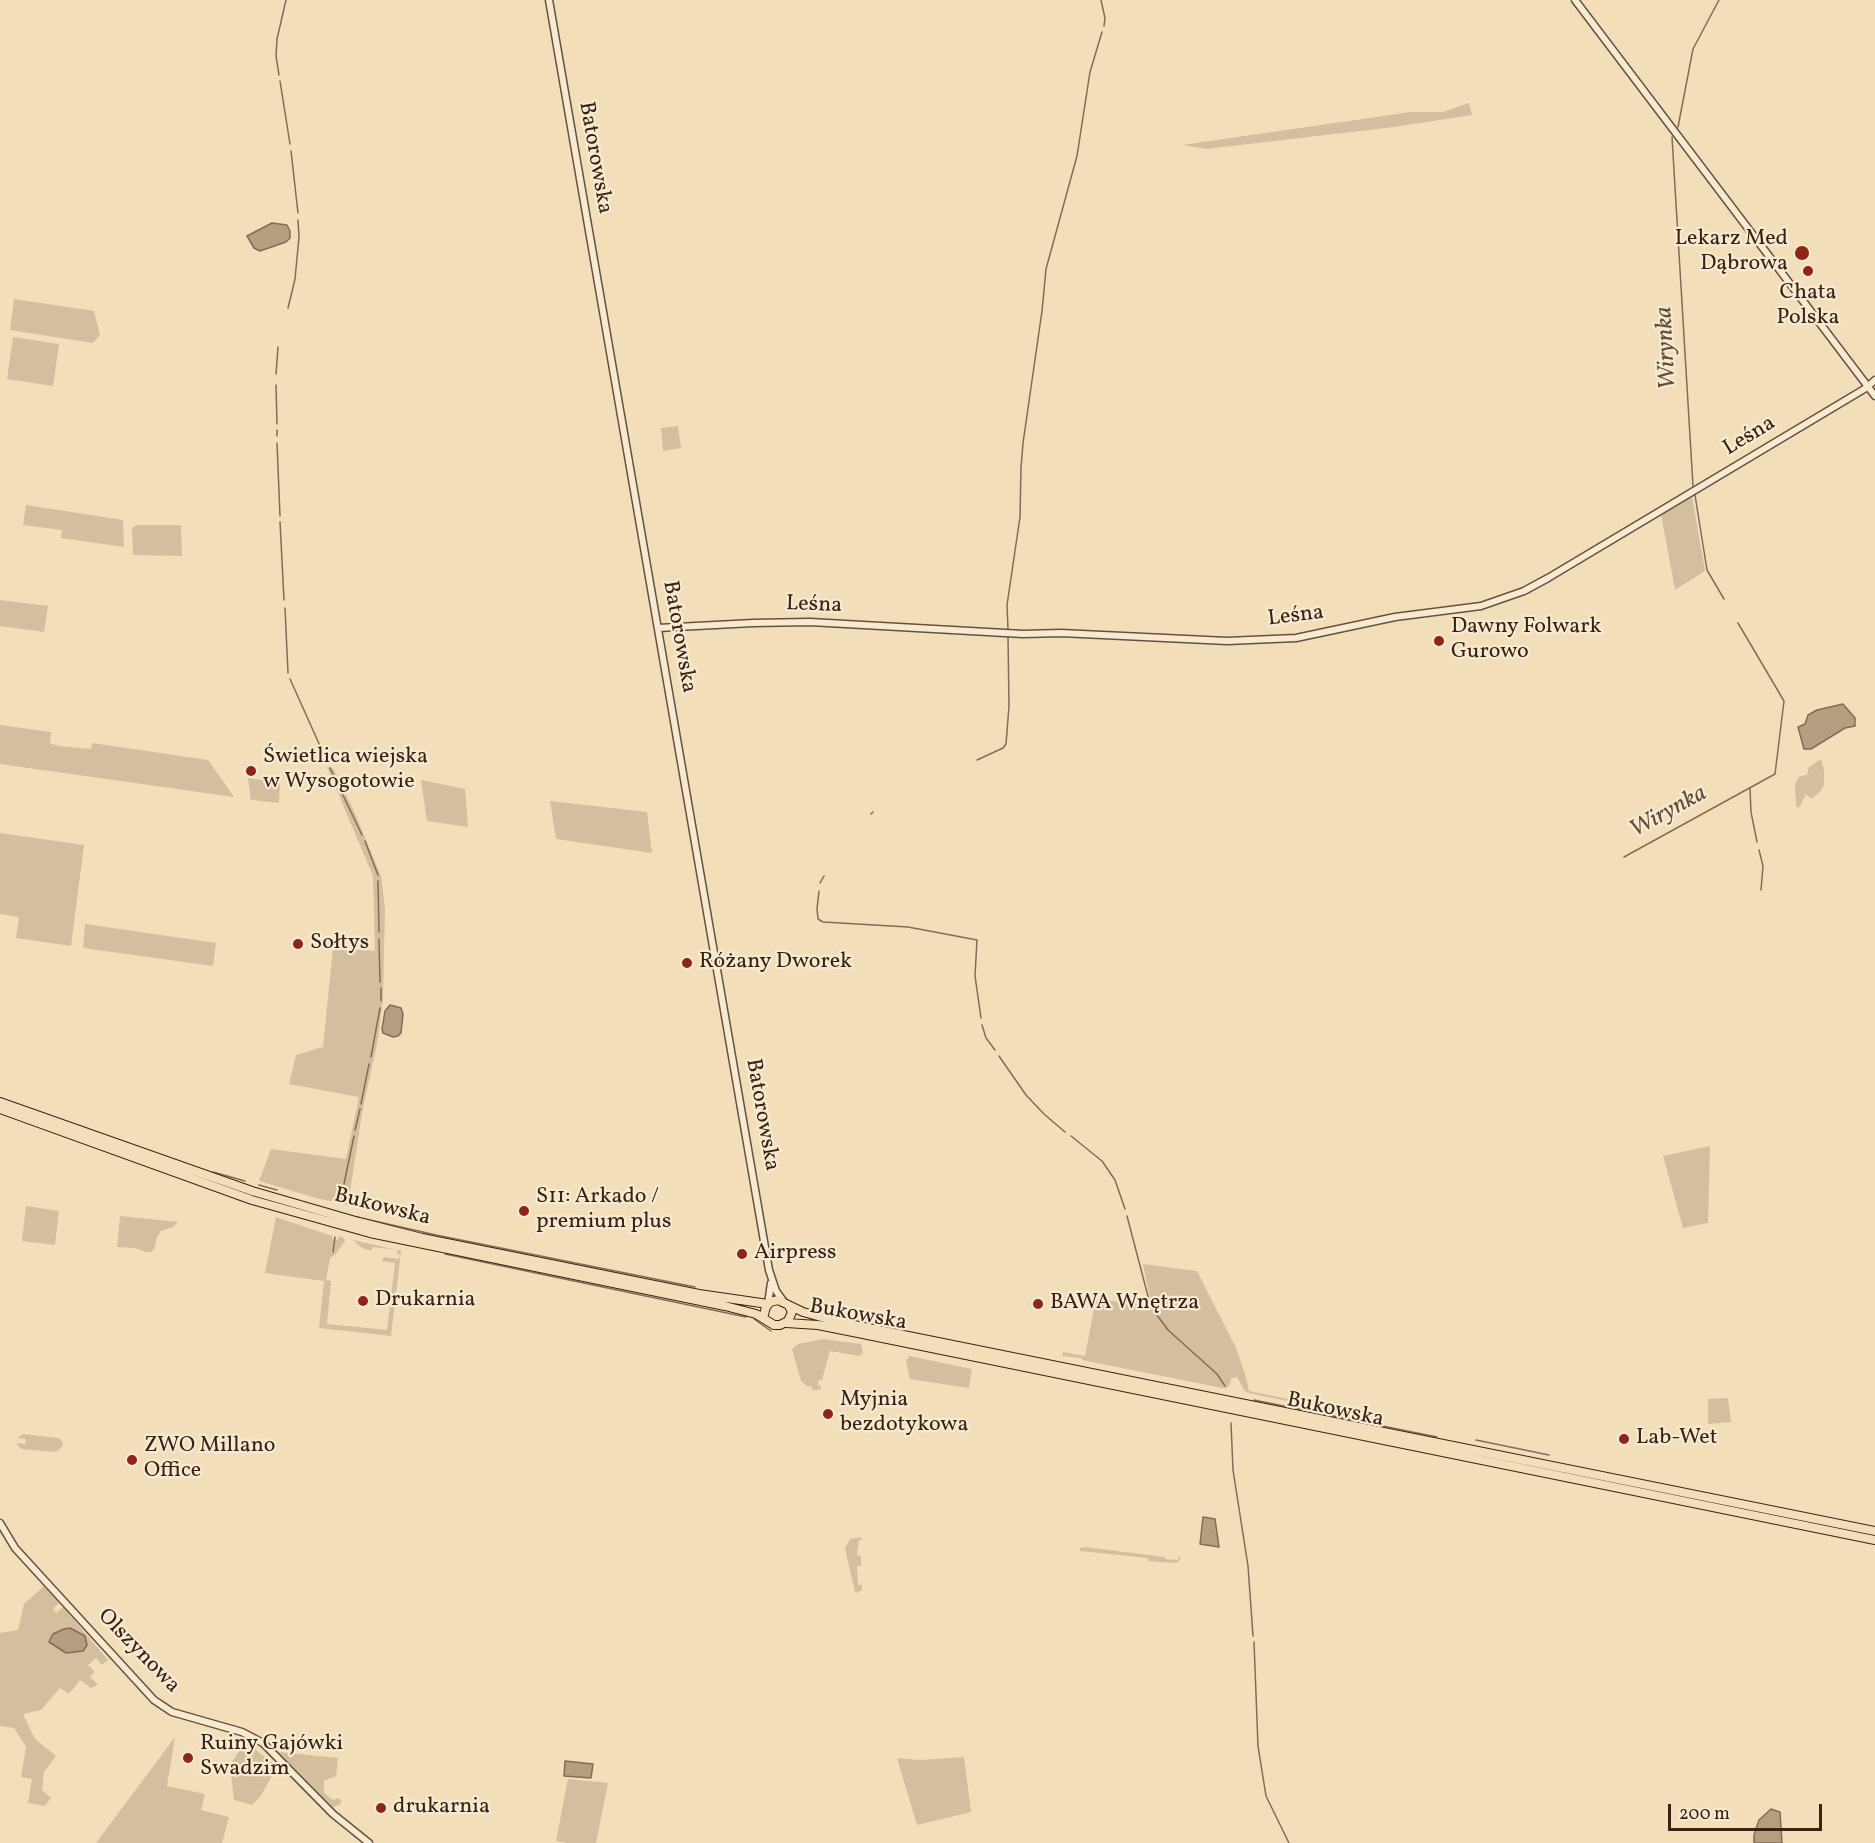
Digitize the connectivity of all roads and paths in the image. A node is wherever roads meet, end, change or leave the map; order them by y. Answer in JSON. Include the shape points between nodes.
{"nodes":[{"id":1,"x":549,"y":0,"type":"edge"},
{"id":2,"x":1575,"y":0,"type":"edge"},
{"id":3,"x":1875,"y":380,"type":"edge"},
{"id":4,"x":1868,"y":386,"type":"junction"},
{"id":5,"x":1875,"y":396,"type":"edge"},
{"id":6,"x":658,"y":628,"type":"junction"},
{"id":7,"x":0,"y":1102,"type":"edge"},
{"id":8,"x":0,"y":1109,"type":"edge"},
{"id":9,"x":771,"y":1280,"type":"junction"},
{"id":10,"x":768,"y":1304,"type":"junction"},
{"id":11,"x":787,"y":1304,"type":"junction"},
{"id":12,"x":763,"y":1318,"type":"junction"},
{"id":13,"x":786,"y":1323,"type":"junction"},
{"id":14,"x":0,"y":1522,"type":"edge"},
{"id":15,"x":1875,"y":1531,"type":"edge"},
{"id":16,"x":1875,"y":1540,"type":"edge"},
{"id":17,"x":369,"y":1843,"type":"edge"}],
"edges":[{"from":1,"to":6,"type":"street","name":"Batorowska"},
{"from":2,"to":4,"type":"street"},
{"from":3,"to":4,"type":"street","name":"Leśna"},
{"from":4,"to":5,"type":"street"},
{"from":4,"to":6,"type":"street","name":"Leśna","via":[[1548,578],[1481,606],[1404,616],[1296,638],[1227,641],[810,622]]},
{"from":6,"to":9,"type":"street","name":"Batorowska"},
{"from":7,"to":10,"type":"main road","name":"Bukowska","via":[[243,1188],[365,1224],[699,1294]]},
{"from":8,"to":12,"type":"main road","name":"Bukowska","via":[[208,1185],[307,1216],[406,1241],[725,1306]]},
{"from":9,"to":10,"type":"street","name":"Batorowska"},
{"from":9,"to":11,"type":"street","name":"Batorowska"},
{"from":10,"to":11,"type":"main road","via":[[778,1300]]},
{"from":10,"to":12,"type":"main road"},
{"from":11,"to":13,"type":"main road","via":[[792,1312]]},
{"from":11,"to":15,"type":"main road","name":"Bukowska","via":[[839,1322]]},
{"from":12,"to":13,"type":"main road","via":[[774,1325]]},
{"from":13,"to":16,"type":"main road","name":"Bukowska","via":[[858,1332]]},
{"from":14,"to":17,"type":"street","name":"Olszynowa","via":[[15,1548],[160,1705],[180,1715],[242,1732],[262,1743],[333,1814]]}]}
